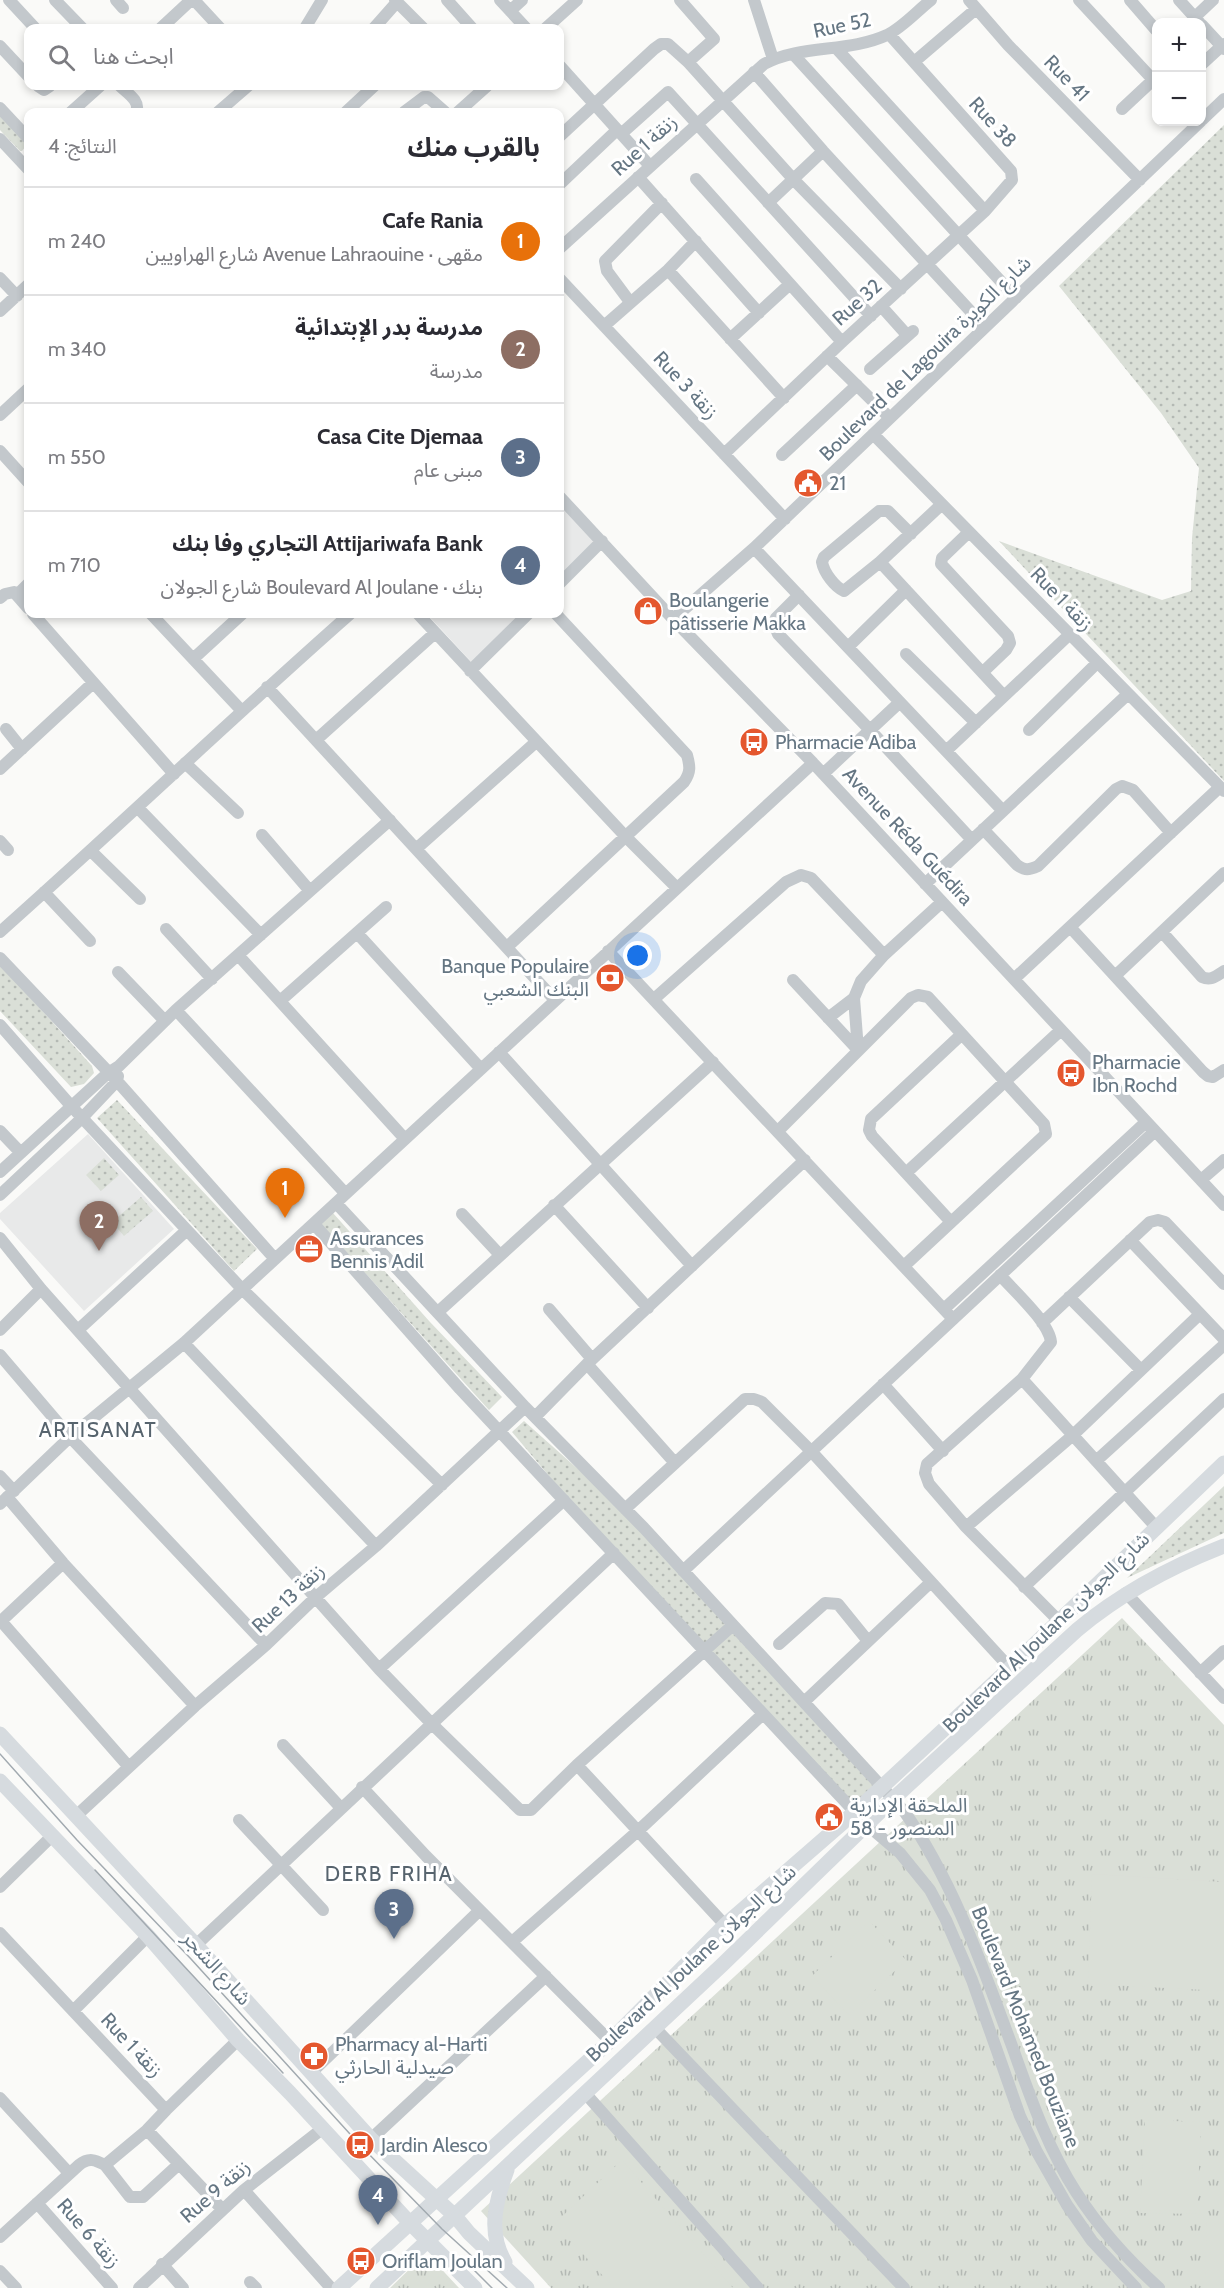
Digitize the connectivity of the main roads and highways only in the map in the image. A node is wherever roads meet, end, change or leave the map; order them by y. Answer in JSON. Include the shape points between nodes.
{"nodes":[{"id":1,"x":1224,"y":1463,"type":"edge"},
{"id":2,"x":1224,"y":1545,"type":"edge"},
{"id":3,"x":0,"y":1734,"type":"edge"},
{"id":4,"x":0,"y":1781,"type":"edge"},
{"id":5,"x":509,"y":2165,"type":"junction"},
{"id":6,"x":436,"y":2199,"type":"junction"},
{"id":7,"x":455,"y":2216,"type":"junction"},
{"id":8,"x":409,"y":2222,"type":"junction"},
{"id":9,"x":428,"y":2240,"type":"junction"},
{"id":10,"x":512,"y":2272,"type":"junction"},
{"id":11,"x":339,"y":2288,"type":"edge"},
{"id":12,"x":377,"y":2288,"type":"edge"},
{"id":13,"x":475,"y":2288,"type":"edge"},
{"id":14,"x":527,"y":2288,"type":"edge"}],
"edges":[{"from":1,"to":6,"type":"main road","name":"Boulevard Al Joulane شارع الجولان","via":[[1010,1668],[855,1812],[725,1925],[610,2041]]},
{"from":2,"to":5,"type":"main road","name":"Boulevard Al Joulane شارع الجولان","via":[[1126,1593],[1077,1630],[892,1798]]},
{"from":3,"to":6,"type":"main road","name":"شارع الشجر","via":[[371,2139]]},
{"from":4,"to":8,"type":"main road","name":"شارع الشجر","via":[[148,1936],[238,2040]]},
{"from":5,"to":7,"type":"main road","name":"Boulevard Al Joulane شارع الجولان"},
{"from":5,"to":10,"type":"main road","via":[[496,2204],[495,2222],[499,2251]]},
{"from":6,"to":7,"type":"main road","name":"شارع الشجر"},
{"from":6,"to":8,"type":"main road","name":"Boulevard Al Joulane شارع الجولان"},
{"from":7,"to":9,"type":"main road","name":"Boulevard Al Joulane شارع الجولان"},
{"from":7,"to":10,"type":"main road","name":"شارع الشجر"},
{"from":8,"to":9,"type":"main road","name":"شارع الشجر"},
{"from":8,"to":11,"type":"main road","name":"Boulevard Al Joulane شارع الجولان"},
{"from":9,"to":12,"type":"main road","name":"Boulevard Al Joulane شارع الجولان"},
{"from":9,"to":13,"type":"main road","name":"شارع الشجر"},
{"from":10,"to":14,"type":"main road"}]}
